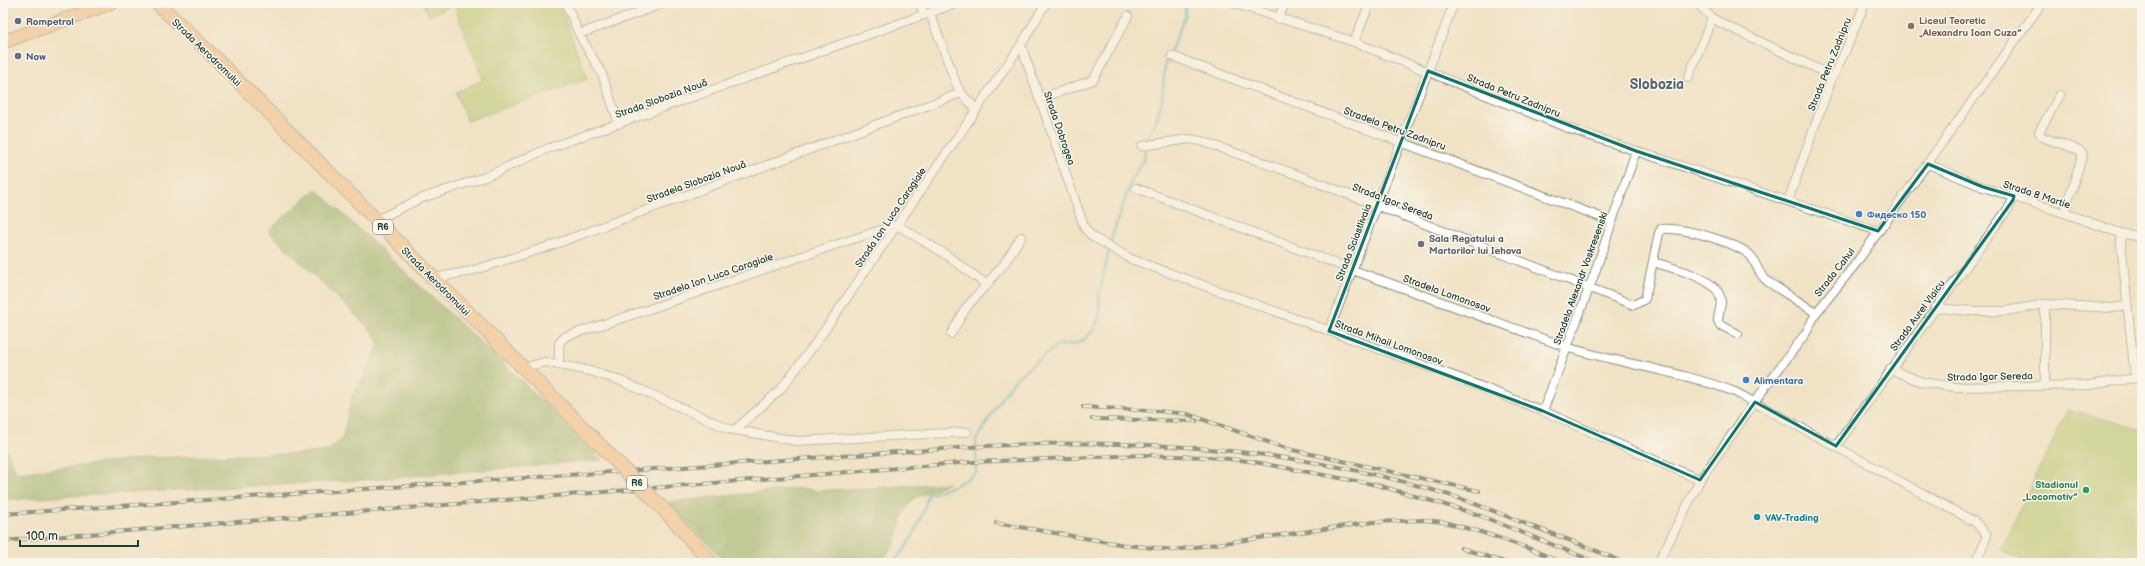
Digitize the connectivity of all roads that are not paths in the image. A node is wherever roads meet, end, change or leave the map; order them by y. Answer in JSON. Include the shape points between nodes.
{"nodes":[{"id":1,"x":111,"y":3,"type":"edge"},
{"id":2,"x":157,"y":3,"type":"edge"},
{"id":3,"x":566,"y":3,"type":"edge"},
{"id":4,"x":665,"y":3,"type":"edge"},
{"id":5,"x":920,"y":3,"type":"edge"},
{"id":6,"x":957,"y":3,"type":"edge"},
{"id":7,"x":1046,"y":3,"type":"edge"},
{"id":8,"x":1233,"y":3,"type":"edge"},
{"id":9,"x":1285,"y":3,"type":"edge"},
{"id":10,"x":1370,"y":3,"type":"edge"},
{"id":11,"x":1454,"y":3,"type":"edge"},
{"id":12,"x":1697,"y":3,"type":"edge"},
{"id":13,"x":1865,"y":3,"type":"edge"},
{"id":14,"x":2042,"y":3,"type":"edge"},
{"id":15,"x":927,"y":14,"type":"junction"},
{"id":16,"x":1128,"y":16,"type":"dead end"},
{"id":17,"x":1712,"y":18,"type":"junction"},
{"id":18,"x":1278,"y":19,"type":"junction"},
{"id":19,"x":579,"y":34,"type":"junction"},
{"id":20,"x":3,"y":42,"type":"edge"},
{"id":21,"x":1354,"y":42,"type":"junction"},
{"id":22,"x":1021,"y":46,"type":"junction"},
{"id":23,"x":1172,"y":56,"type":"dead end"},
{"id":24,"x":1428,"y":71,"type":"junction"},
{"id":25,"x":1688,"y":78,"type":"dead end"},
{"id":26,"x":1832,"y":78,"type":"junction"},
{"id":27,"x":961,"y":93,"type":"junction"},
{"id":28,"x":2060,"y":96,"type":"dead end"},
{"id":29,"x":1039,"y":99,"type":"junction"},
{"id":30,"x":976,"y":109,"type":"junction"},
{"id":31,"x":619,"y":124,"type":"junction"},
{"id":32,"x":1401,"y":142,"type":"junction"},
{"id":33,"x":1142,"y":146,"type":"dead end"},
{"id":34,"x":1636,"y":152,"type":"junction"},
{"id":35,"x":1928,"y":164,"type":"junction"},
{"id":36,"x":1136,"y":188,"type":"dead end"},
{"id":37,"x":2014,"y":196,"type":"junction"},
{"id":38,"x":1788,"y":201,"type":"junction"},
{"id":39,"x":1377,"y":206,"type":"junction"},
{"id":40,"x":2064,"y":213,"type":"junction"},
{"id":41,"x":1081,"y":216,"type":"joint"},
{"id":42,"x":376,"y":220,"type":"junction"},
{"id":43,"x":1611,"y":221,"type":"junction"},
{"id":44,"x":897,"y":225,"type":"junction"},
{"id":45,"x":1878,"y":231,"type":"junction"},
{"id":46,"x":2120,"y":233,"type":"junction"},
{"id":47,"x":1021,"y":237,"type":"dead end"},
{"id":48,"x":2142,"y":237,"type":"edge"},
{"id":49,"x":1653,"y":262,"type":"junction"},
{"id":50,"x":1353,"y":270,"type":"junction"},
{"id":51,"x":434,"y":278,"type":"junction"},
{"id":52,"x":987,"y":285,"type":"junction"},
{"id":53,"x":1588,"y":287,"type":"junction"},
{"id":54,"x":2045,"y":304,"type":"junction"},
{"id":55,"x":2127,"y":306,"type":"junction"},
{"id":56,"x":1935,"y":308,"type":"junction"},
{"id":57,"x":1816,"y":313,"type":"junction"},
{"id":58,"x":1329,"y":331,"type":"junction"},
{"id":59,"x":951,"y":334,"type":"dead end"},
{"id":60,"x":1738,"y":334,"type":"dead end"},
{"id":61,"x":1566,"y":347,"type":"junction"},
{"id":62,"x":559,"y":365,"type":"junction"},
{"id":63,"x":522,"y":368,"type":"junction"},
{"id":64,"x":1890,"y":369,"type":"junction"},
{"id":65,"x":2138,"y":377,"type":"edge"},
{"id":66,"x":2045,"y":385,"type":"junction"},
{"id":67,"x":1755,"y":402,"type":"junction"},
{"id":68,"x":1543,"y":411,"type":"junction"},
{"id":69,"x":735,"y":430,"type":"junction"},
{"id":70,"x":967,"y":432,"type":"dead end"},
{"id":71,"x":1836,"y":446,"type":"junction"},
{"id":72,"x":1700,"y":480,"type":"junction"},
{"id":73,"x":711,"y":563,"type":"edge"},
{"id":74,"x":1658,"y":563,"type":"edge"},
{"id":75,"x":1976,"y":563,"type":"edge"}],
"edges":[{"from":1,"to":20,"type":"main road"},
{"from":2,"to":42,"type":"main road","name":"Strada Aerodromului","number":"R6"},
{"from":3,"to":19,"type":"street"},
{"from":4,"to":19,"type":"street"},
{"from":5,"to":15,"type":"street"},
{"from":6,"to":15,"type":"street","name":"Strada Slobozia Nouă"},
{"from":7,"to":22,"type":"street","name":"Strada Ion Luca Caragiale"},
{"from":8,"to":18,"type":"street","name":"Strada Petru Zadnipru"},
{"from":9,"to":18,"type":"street"},
{"from":10,"to":21,"type":"street"},
{"from":11,"to":24,"type":"street","name":"Strada Sciastlivaia"},
{"from":12,"to":17,"type":"street"},
{"from":13,"to":26,"type":"street","name":"Strada Petru Zadnipru","via":[[1846,52]]},
{"from":14,"to":35,"type":"street","name":"Strada Cahul"},
{"from":15,"to":27,"type":"street"},
{"from":15,"to":31,"type":"street","name":"Strada Slobozia Nouă"},
{"from":16,"to":29,"type":"street","via":[[1093,80]]},
{"from":17,"to":25,"type":"street"},
{"from":17,"to":26,"type":"street"},
{"from":18,"to":21,"type":"street","name":"Strada Petru Zadnipru"},
{"from":19,"to":31,"type":"street","via":[[602,74]]},
{"from":21,"to":24,"type":"street","name":"Strada Petru Zadnipru"},
{"from":22,"to":29,"type":"street","name":"Strada Dobrogea"},
{"from":22,"to":30,"type":"street","name":"Strada Ion Luca Caragiale"},
{"from":23,"to":32,"type":"street","name":"Stradela Petru Zadnipru"},
{"from":24,"to":32,"type":"street","name":"Strada Sciastlivaia"},
{"from":24,"to":34,"type":"street","name":"Strada Petru Zadnipru","via":[[1573,130]]},
{"from":26,"to":38,"type":"street","name":"Strada Petru Zadnipru"},
{"from":27,"to":30,"type":"street"},
{"from":27,"to":51,"type":"street","name":"Stradela Slobozia Nouă","via":[[550,246],[471,271]]},
{"from":28,"to":40,"type":"street","via":[[2039,132],[2042,137],[2079,150],[2083,154]]},
{"from":29,"to":41,"type":"street","name":"Strada Dobrogea"},
{"from":30,"to":44,"type":"street","name":"Strada Ion Luca Caragiale"},
{"from":31,"to":42,"type":"street","name":"Strada Slobozia Nouă","via":[[528,156],[485,176],[422,198]]},
{"from":32,"to":39,"type":"street","name":"Strada Sciastlivaia"},
{"from":32,"to":43,"type":"street","name":"Stradela Petru Zadnipru"},
{"from":33,"to":39,"type":"street","name":"Strada Igor Sereda","via":[[1189,139],[1201,141]]},
{"from":34,"to":38,"type":"street","name":"Strada Petru Zadnipru"},
{"from":34,"to":43,"type":"street","name":"Stradela Alexandr Voskresenski"},
{"from":35,"to":37,"type":"street","name":"Strada 8 Martie","via":[[1983,187]]},
{"from":35,"to":45,"type":"street","name":"Strada Cahul"},
{"from":36,"to":50,"type":"street","name":"Stradela Lomonosov"},
{"from":37,"to":40,"type":"street","name":"Strada 8 Martie"},
{"from":37,"to":56,"type":"street","name":"Strada Aurel Vlaicu","via":[[2010,206]]},
{"from":38,"to":45,"type":"street","name":"Strada Petru Zadnipru"},
{"from":39,"to":50,"type":"street","name":"Strada Sciastlivaia"},
{"from":39,"to":53,"type":"street","name":"Strada Igor Sereda"},
{"from":40,"to":46,"type":"street","name":"Strada 8 Martie"},
{"from":41,"to":58,"type":"street","name":"Strada Mihail Lomonosov","via":[[1085,229],[1093,237],[1131,258]]},
{"from":42,"to":51,"type":"main road","name":"Strada Aerodromului","number":"R6"},
{"from":43,"to":53,"type":"street","name":"Stradela Alexandr Voskresenski"},
{"from":44,"to":52,"type":"street"},
{"from":44,"to":62,"type":"street","name":"Stradela Ion Luca Caragiale","via":[[641,313],[566,336],[559,343]]},
{"from":44,"to":69,"type":"street","name":"Strada Ion Luca Caragiale","via":[[780,390]]},
{"from":45,"to":57,"type":"street","name":"Strada Cahul"},
{"from":46,"to":48,"type":"street","name":"Strada 8 Martie"},
{"from":46,"to":55,"type":"street"},
{"from":47,"to":52,"type":"street"},
{"from":49,"to":53,"type":"street","name":"Strada Igor Sereda","via":[[1645,299],[1634,305]]},
{"from":49,"to":57,"type":"street","via":[[1661,229],[1668,228],[1726,243],[1748,254],[1766,280]]},
{"from":49,"to":60,"type":"street","via":[[1690,274],[1713,286],[1720,294],[1720,325]]},
{"from":50,"to":58,"type":"street","name":"Strada Sciastlivaia"},
{"from":50,"to":61,"type":"street","name":"Stradela Lomonosov"},
{"from":51,"to":63,"type":"main road","name":"Strada Aerodromului","number":"R6"},
{"from":52,"to":59,"type":"street","via":[[966,308]]},
{"from":53,"to":61,"type":"street","name":"Stradela Alexandr Voskresenski"},
{"from":54,"to":55,"type":"street","via":[[2110,308]]},
{"from":54,"to":56,"type":"street","via":[[2006,311],[1951,311]]},
{"from":54,"to":66,"type":"street","name":"Strada Igor Sereda"},
{"from":55,"to":65,"type":"street"},
{"from":56,"to":64,"type":"street","name":"Strada Aurel Vlaicu"},
{"from":57,"to":67,"type":"street","name":"Strada Cahul","via":[[1806,332]]},
{"from":58,"to":68,"type":"street","name":"Strada Mihail Lomonosov"},
{"from":61,"to":67,"type":"street","name":"Stradela Lomonosov","via":[[1713,384]]},
{"from":61,"to":68,"type":"street","name":"Stradela Alexandr Voskresenski"},
{"from":62,"to":63,"type":"street","via":[[545,362]]},
{"from":62,"to":69,"type":"street","via":[[621,381]]},
{"from":63,"to":73,"type":"main road","name":"Strada Aerodromului","number":"R6","bridge":true,"via":[[668,514]]},
{"from":64,"to":66,"type":"street","name":"Strada Igor Sereda","via":[[1935,386]]},
{"from":64,"to":71,"type":"street","name":"Strada Aurel Vlaicu"},
{"from":65,"to":66,"type":"street","name":"Strada Igor Sereda","via":[[2088,385]]},
{"from":67,"to":71,"type":"street"},
{"from":67,"to":72,"type":"street","name":"Strada Cahul"},
{"from":68,"to":72,"type":"street","name":"Strada Mihail Lomonosov"},
{"from":69,"to":70,"type":"street","via":[[797,441]]},
{"from":71,"to":75,"type":"street","via":[[1976,522],[1987,535]]},
{"from":72,"to":74,"type":"street","name":"Strada Cahul"}]}
